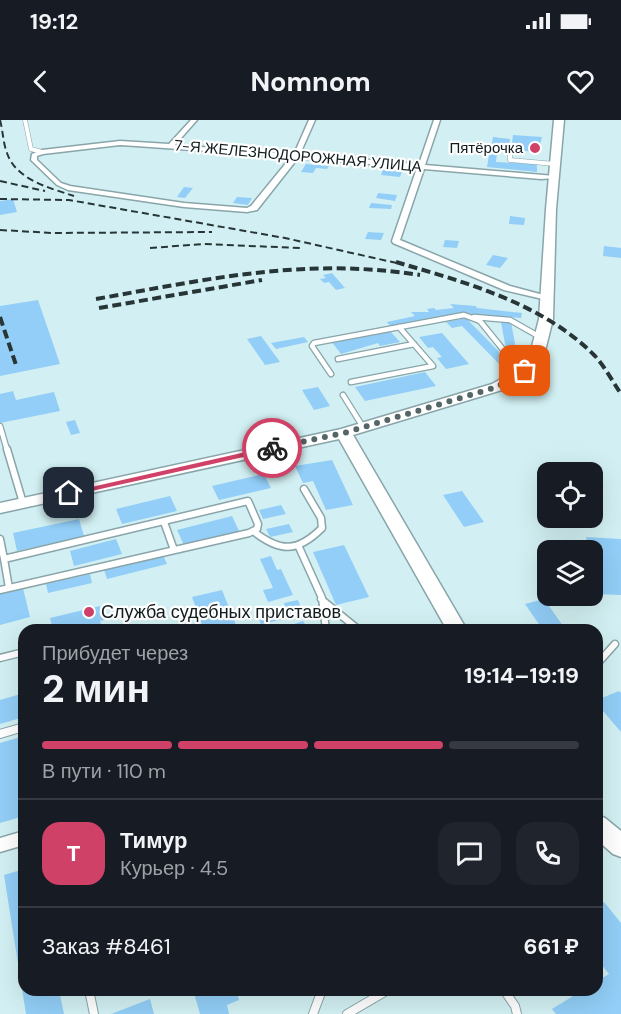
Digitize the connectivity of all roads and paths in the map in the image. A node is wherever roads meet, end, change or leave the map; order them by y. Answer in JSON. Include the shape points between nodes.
{"nodes":[{"id":1,"x":25,"y":120,"type":"edge"},
{"id":2,"x":194,"y":120,"type":"edge"},
{"id":3,"x":312,"y":120,"type":"edge"},
{"id":4,"x":437,"y":120,"type":"edge"},
{"id":5,"x":559,"y":120,"type":"edge"},
{"id":6,"x":171,"y":146,"type":"junction"},
{"id":7,"x":42,"y":152,"type":"junction"},
{"id":8,"x":510,"y":154,"type":"dead end"},
{"id":9,"x":296,"y":156,"type":"junction"},
{"id":10,"x":555,"y":164,"type":"junction"},
{"id":11,"x":422,"y":166,"type":"junction"},
{"id":12,"x":553,"y":177,"type":"junction"},
{"id":13,"x":547,"y":297,"type":"junction"},
{"id":14,"x":474,"y":318,"type":"junction"},
{"id":15,"x":399,"y":327,"type":"junction"},
{"id":16,"x":542,"y":338,"type":"junction"},
{"id":17,"x":414,"y":344,"type":"junction"},
{"id":18,"x":338,"y":359,"type":"dead end"},
{"id":19,"x":530,"y":366,"type":"junction"},
{"id":20,"x":331,"y":374,"type":"dead end"},
{"id":21,"x":351,"y":382,"type":"dead end"},
{"id":22,"x":343,"y":395,"type":"dead end"},
{"id":23,"x":0,"y":426,"type":"edge"},
{"id":24,"x":363,"y":427,"type":"junction"},
{"id":25,"x":344,"y":433,"type":"junction"},
{"id":26,"x":304,"y":489,"type":"dead end"},
{"id":27,"x":23,"y":503,"type":"junction"},
{"id":28,"x":0,"y":508,"type":"edge"},
{"id":29,"x":164,"y":522,"type":"junction"},
{"id":30,"x":253,"y":531,"type":"junction"},
{"id":31,"x":0,"y":539,"type":"edge"},
{"id":32,"x":298,"y":545,"type":"junction"},
{"id":33,"x":174,"y":550,"type":"junction"},
{"id":34,"x":4,"y":559,"type":"junction"},
{"id":35,"x":9,"y":588,"type":"junction"},
{"id":36,"x":0,"y":590,"type":"edge"},
{"id":37,"x":321,"y":598,"type":"junction"},
{"id":38,"x":326,"y":624,"type":"edge"},
{"id":39,"x":352,"y":624,"type":"edge"},
{"id":40,"x":455,"y":624,"type":"edge"},
{"id":41,"x":615,"y":644,"type":"dead end"},
{"id":42,"x":18,"y":654,"type":"edge"},
{"id":43,"x":603,"y":657,"type":"edge"},
{"id":44,"x":0,"y":658,"type":"edge"},
{"id":45,"x":18,"y":729,"type":"edge"},
{"id":46,"x":0,"y":734,"type":"edge"},
{"id":47,"x":603,"y":830,"type":"edge"},
{"id":48,"x":18,"y":840,"type":"edge"},
{"id":49,"x":0,"y":845,"type":"edge"},
{"id":50,"x":621,"y":846,"type":"edge"},
{"id":51,"x":90,"y":996,"type":"edge"},
{"id":52,"x":320,"y":996,"type":"edge"},
{"id":53,"x":378,"y":996,"type":"edge"},
{"id":54,"x":508,"y":996,"type":"edge"},
{"id":55,"x":94,"y":1014,"type":"edge"},
{"id":56,"x":313,"y":1014,"type":"edge"},
{"id":57,"x":347,"y":1014,"type":"edge"},
{"id":58,"x":517,"y":1014,"type":"edge"}],
"edges":[{"from":1,"to":7,"type":"lane","via":[[31,149]]},
{"from":2,"to":6,"type":"street"},
{"from":3,"to":9,"type":"street"},
{"from":4,"to":11,"type":"street"},
{"from":5,"to":10,"type":"main road"},
{"from":6,"to":7,"type":"street","name":"7-Я ЖЕЛЕЗНОДОРОЖНАЯ УЛИЦА","via":[[120,143]]},
{"from":6,"to":9,"type":"street","name":"7-Я ЖЕЛЕЗНОДОРОЖНАЯ УЛИЦА"},
{"from":7,"to":9,"type":"street","via":[[34,155],[34,160],[68,188],[247,210],[259,205]]},
{"from":8,"to":10,"type":"lane","via":[[510,160]]},
{"from":9,"to":11,"type":"street","name":"7-Я ЖЕЛЕЗНОДОРОЖНАЯ УЛИЦА"},
{"from":10,"to":12,"type":"main road"},
{"from":11,"to":12,"type":"street","name":"7-Я ЖЕЛЕЗНОДОРОЖНАЯ УЛИЦА"},
{"from":11,"to":13,"type":"street","via":[[396,241],[507,288]]},
{"from":12,"to":13,"type":"main road"},
{"from":13,"to":16,"type":"main road"},
{"from":14,"to":15,"type":"lane","via":[[456,316]]},
{"from":14,"to":16,"type":"lane","via":[[510,320]]},
{"from":14,"to":19,"type":"lane","via":[[486,326],[505,352]]},
{"from":15,"to":17,"type":"lane"},
{"from":15,"to":20,"type":"lane","via":[[314,343],[314,350]]},
{"from":16,"to":19,"type":"main road"},
{"from":17,"to":18,"type":"lane"},
{"from":17,"to":21,"type":"lane","via":[[433,366]]},
{"from":19,"to":24,"type":"main road","via":[[497,387]]},
{"from":22,"to":24,"type":"lane"},
{"from":23,"to":27,"type":"lane"},
{"from":24,"to":25,"type":"main road"},
{"from":25,"to":27,"type":"main road"},
{"from":25,"to":40,"type":"main road"},
{"from":26,"to":32,"type":"lane","via":[[321,518],[321,528],[313,538]]},
{"from":27,"to":28,"type":"main road"},
{"from":29,"to":30,"type":"lane","via":[[248,501],[258,524]]},
{"from":29,"to":33,"type":"lane"},
{"from":29,"to":34,"type":"lane"},
{"from":30,"to":32,"type":"lane","via":[[275,547]]},
{"from":30,"to":33,"type":"lane"},
{"from":31,"to":34,"type":"lane"},
{"from":32,"to":37,"type":"lane"},
{"from":33,"to":35,"type":"lane"},
{"from":34,"to":35,"type":"lane"},
{"from":35,"to":36,"type":"lane"},
{"from":37,"to":38,"type":"lane"},
{"from":37,"to":39,"type":"lane"},
{"from":41,"to":43,"type":"lane"},
{"from":42,"to":44,"type":"lane"},
{"from":45,"to":46,"type":"lane"},
{"from":47,"to":50,"type":"main road"},
{"from":48,"to":49,"type":"street"},
{"from":51,"to":55,"type":"lane"},
{"from":52,"to":56,"type":"lane"},
{"from":53,"to":57,"type":"lane"},
{"from":54,"to":58,"type":"lane"}]}
